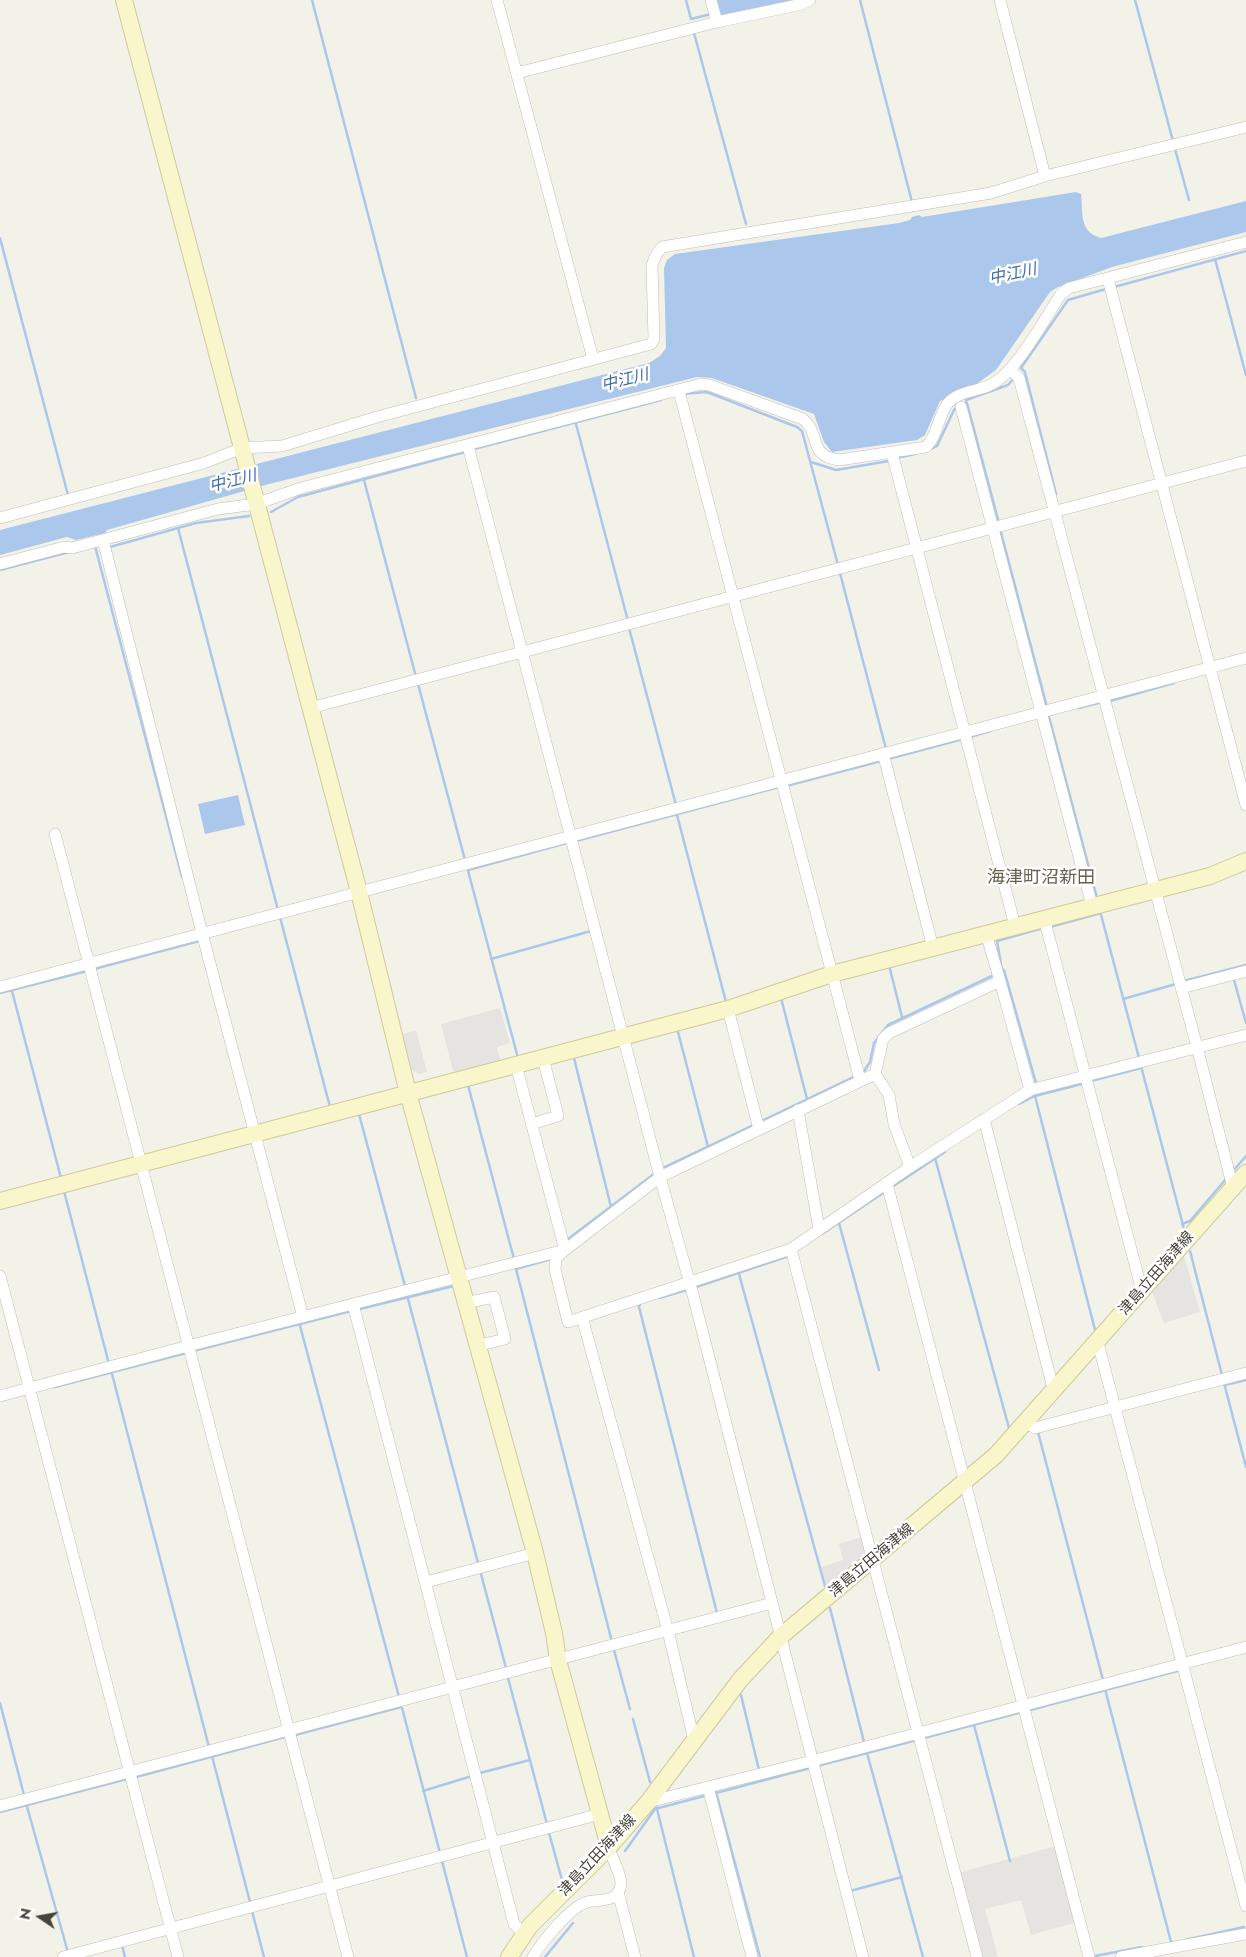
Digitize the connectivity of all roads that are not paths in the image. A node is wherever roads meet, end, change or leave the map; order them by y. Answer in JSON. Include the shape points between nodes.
{"nodes":[{"id":1,"x":124,"y":0,"type":"edge"},
{"id":2,"x":497,"y":0,"type":"edge"},
{"id":3,"x":810,"y":0,"type":"edge"},
{"id":4,"x":1000,"y":0,"type":"edge"},
{"id":5,"x":715,"y":13,"type":"edge"},
{"id":6,"x":517,"y":73,"type":"junction"},
{"id":7,"x":1246,"y":127,"type":"edge"},
{"id":8,"x":1045,"y":176,"type":"junction"},
{"id":9,"x":1246,"y":242,"type":"edge"},
{"id":10,"x":1108,"y":279,"type":"junction"},
{"id":11,"x":593,"y":359,"type":"junction"},
{"id":12,"x":1010,"y":369,"type":"junction"},
{"id":13,"x":679,"y":391,"type":"junction"},
{"id":14,"x":962,"y":407,"type":"dead end"},
{"id":15,"x":468,"y":446,"type":"junction"},
{"id":16,"x":243,"y":452,"type":"junction"},
{"id":17,"x":892,"y":453,"type":"junction"},
{"id":18,"x":1246,"y":461,"type":"edge"},
{"id":19,"x":1161,"y":484,"type":"junction"},
{"id":20,"x":255,"y":501,"type":"junction"},
{"id":21,"x":1055,"y":512,"type":"junction"},
{"id":22,"x":0,"y":518,"type":"edge"},
{"id":23,"x":997,"y":527,"type":"junction"},
{"id":24,"x":102,"y":540,"type":"junction"},
{"id":25,"x":916,"y":549,"type":"junction"},
{"id":26,"x":0,"y":564,"type":"edge"},
{"id":27,"x":732,"y":597,"type":"junction"},
{"id":28,"x":522,"y":652,"type":"junction"},
{"id":29,"x":1246,"y":658,"type":"edge"},
{"id":30,"x":1210,"y":668,"type":"junction"},
{"id":31,"x":1104,"y":695,"type":"junction"},
{"id":32,"x":310,"y":708,"type":"junction"},
{"id":33,"x":1045,"y":711,"type":"junction"},
{"id":34,"x":964,"y":732,"type":"junction"},
{"id":35,"x":883,"y":753,"type":"junction"},
{"id":36,"x":780,"y":781,"type":"junction"},
{"id":37,"x":1246,"y":805,"type":"edge"},
{"id":38,"x":55,"y":834,"type":"dead end"},
{"id":39,"x":570,"y":837,"type":"junction"},
{"id":40,"x":1246,"y":861,"type":"edge"},
{"id":41,"x":1155,"y":890,"type":"junction"},
{"id":42,"x":359,"y":892,"type":"junction"},
{"id":43,"x":1096,"y":905,"type":"junction"},
{"id":44,"x":1044,"y":918,"type":"junction"},
{"id":45,"x":1015,"y":926,"type":"junction"},
{"id":46,"x":202,"y":933,"type":"junction"},
{"id":47,"x":986,"y":934,"type":"junction"},
{"id":48,"x":933,"y":948,"type":"junction"},
{"id":49,"x":89,"y":963,"type":"junction"},
{"id":50,"x":1246,"y":971,"type":"edge"},
{"id":51,"x":832,"y":974,"type":"junction"},
{"id":52,"x":1000,"y":981,"type":"junction"},
{"id":53,"x":0,"y":987,"type":"edge"},
{"id":54,"x":1182,"y":988,"type":"junction"},
{"id":55,"x":728,"y":1009,"type":"junction"},
{"id":56,"x":1246,"y":1035,"type":"edge"},
{"id":57,"x":622,"y":1037,"type":"junction"},
{"id":58,"x":1197,"y":1047,"type":"junction"},
{"id":59,"x":543,"y":1058,"type":"junction"},
{"id":60,"x":516,"y":1065,"type":"junction"},
{"id":61,"x":875,"y":1074,"type":"junction"},
{"id":62,"x":1085,"y":1076,"type":"junction"},
{"id":63,"x":860,"y":1080,"type":"junction"},
{"id":64,"x":1030,"y":1090,"type":"junction"},
{"id":65,"x":408,"y":1093,"type":"junction"},
{"id":66,"x":798,"y":1110,"type":"junction"},
{"id":67,"x":984,"y":1119,"type":"junction"},
{"id":68,"x":532,"y":1124,"type":"junction"},
{"id":69,"x":759,"y":1129,"type":"junction"},
{"id":70,"x":256,"y":1134,"type":"junction"},
{"id":71,"x":141,"y":1164,"type":"junction"},
{"id":72,"x":910,"y":1168,"type":"junction"},
{"id":73,"x":1246,"y":1173,"type":"edge"},
{"id":74,"x":660,"y":1177,"type":"junction"},
{"id":75,"x":887,"y":1184,"type":"junction"},
{"id":76,"x":1232,"y":1188,"type":"junction"},
{"id":77,"x":0,"y":1201,"type":"edge"},
{"id":78,"x":819,"y":1229,"type":"junction"},
{"id":79,"x":791,"y":1248,"type":"junction"},
{"id":80,"x":565,"y":1250,"type":"junction"},
{"id":81,"x":0,"y":1276,"type":"edge"},
{"id":82,"x":458,"y":1278,"type":"junction"},
{"id":83,"x":688,"y":1283,"type":"junction"},
{"id":84,"x":1142,"y":1291,"type":"junction"},
{"id":85,"x":465,"y":1303,"type":"junction"},
{"id":86,"x":353,"y":1304,"type":"junction"},
{"id":87,"x":303,"y":1316,"type":"junction"},
{"id":88,"x":582,"y":1317,"type":"junction"},
{"id":89,"x":1098,"y":1343,"type":"junction"},
{"id":90,"x":188,"y":1346,"type":"junction"},
{"id":91,"x":477,"y":1346,"type":"junction"},
{"id":92,"x":1246,"y":1373,"type":"edge"},
{"id":93,"x":29,"y":1389,"type":"junction"},
{"id":94,"x":1054,"y":1392,"type":"junction"},
{"id":95,"x":0,"y":1396,"type":"edge"},
{"id":96,"x":1115,"y":1408,"type":"junction"},
{"id":97,"x":1027,"y":1423,"type":"junction"},
{"id":98,"x":966,"y":1482,"type":"junction"},
{"id":99,"x":535,"y":1554,"type":"junction"},
{"id":100,"x":873,"y":1559,"type":"junction"},
{"id":101,"x":426,"y":1582,"type":"junction"},
{"id":102,"x":772,"y":1603,"type":"junction"},
{"id":103,"x":668,"y":1631,"type":"junction"},
{"id":104,"x":780,"y":1637,"type":"junction"},
{"id":105,"x":1246,"y":1647,"type":"edge"},
{"id":106,"x":558,"y":1660,"type":"junction"},
{"id":107,"x":1182,"y":1663,"type":"junction"},
{"id":108,"x":454,"y":1687,"type":"junction"},
{"id":109,"x":1024,"y":1704,"type":"junction"},
{"id":110,"x":288,"y":1731,"type":"junction"},
{"id":111,"x":918,"y":1733,"type":"junction"},
{"id":112,"x":694,"y":1740,"type":"junction"},
{"id":113,"x":812,"y":1761,"type":"junction"},
{"id":114,"x":130,"y":1772,"type":"junction"},
{"id":115,"x":708,"y":1787,"type":"junction"},
{"id":116,"x":648,"y":1802,"type":"junction"},
{"id":117,"x":0,"y":1806,"type":"edge"},
{"id":118,"x":600,"y":1814,"type":"junction"},
{"id":119,"x":493,"y":1842,"type":"junction"},
{"id":120,"x":609,"y":1847,"type":"junction"},
{"id":121,"x":330,"y":1886,"type":"junction"},
{"id":122,"x":618,"y":1892,"type":"junction"},
{"id":123,"x":1246,"y":1906,"type":"edge"},
{"id":124,"x":171,"y":1928,"type":"junction"},
{"id":125,"x":518,"y":1928,"type":"dead end"},
{"id":126,"x":1246,"y":1934,"type":"edge"},
{"id":127,"x":528,"y":1938,"type":"dead end"},
{"id":128,"x":535,"y":1953,"type":"edge"},
{"id":129,"x":1148,"y":1955,"type":"edge"},
{"id":130,"x":65,"y":1957,"type":"edge"},
{"id":131,"x":178,"y":1957,"type":"edge"},
{"id":132,"x":348,"y":1957,"type":"edge"},
{"id":133,"x":509,"y":1957,"type":"edge"},
{"id":134,"x":634,"y":1957,"type":"edge"},
{"id":135,"x":752,"y":1957,"type":"edge"},
{"id":136,"x":863,"y":1957,"type":"edge"},
{"id":137,"x":978,"y":1957,"type":"edge"},
{"id":138,"x":1089,"y":1957,"type":"edge"},
{"id":139,"x":1122,"y":1957,"type":"edge"}],
"edges":[{"from":1,"to":16,"type":"street"},
{"from":2,"to":6,"type":"street"},
{"from":3,"to":5,"type":"street","via":[[802,4]]},
{"from":4,"to":8,"type":"street"},
{"from":5,"to":6,"type":"street"},
{"from":6,"to":11,"type":"street"},
{"from":7,"to":8,"type":"street"},
{"from":8,"to":11,"type":"street","via":[[991,193],[662,247],[652,264],[654,339],[651,344]]},
{"from":9,"to":10,"type":"street"},
{"from":10,"to":12,"type":"street","via":[[1069,288],[1061,294]]},
{"from":10,"to":19,"type":"street"},
{"from":11,"to":16,"type":"street","via":[[282,446]]},
{"from":12,"to":17,"type":"street","via":[[996,382],[948,403],[932,441],[926,447]]},
{"from":12,"to":21,"type":"street","via":[[1019,378]]},
{"from":13,"to":15,"type":"street"},
{"from":13,"to":17,"type":"street","via":[[709,385],[803,420],[811,426],[818,449],[827,458],[839,460]]},
{"from":13,"to":27,"type":"street"},
{"from":14,"to":23,"type":"street"},
{"from":15,"to":20,"type":"street"},
{"from":15,"to":28,"type":"street"},
{"from":16,"to":20,"type":"street"},
{"from":16,"to":22,"type":"street"},
{"from":17,"to":25,"type":"street"},
{"from":18,"to":19,"type":"street"},
{"from":19,"to":21,"type":"street"},
{"from":19,"to":30,"type":"street"},
{"from":20,"to":24,"type":"street"},
{"from":20,"to":32,"type":"street"},
{"from":21,"to":23,"type":"street"},
{"from":21,"to":31,"type":"street"},
{"from":23,"to":25,"type":"street"},
{"from":23,"to":33,"type":"street"},
{"from":24,"to":26,"type":"street"},
{"from":24,"to":46,"type":"street"},
{"from":25,"to":27,"type":"street"},
{"from":25,"to":34,"type":"street"},
{"from":27,"to":28,"type":"street"},
{"from":27,"to":36,"type":"street"},
{"from":28,"to":32,"type":"street"},
{"from":28,"to":39,"type":"street"},
{"from":29,"to":30,"type":"street"},
{"from":30,"to":31,"type":"street"},
{"from":30,"to":37,"type":"street"},
{"from":31,"to":33,"type":"street"},
{"from":31,"to":41,"type":"street"},
{"from":32,"to":42,"type":"street"},
{"from":33,"to":34,"type":"street"},
{"from":33,"to":43,"type":"street"},
{"from":34,"to":35,"type":"street"},
{"from":34,"to":45,"type":"street"},
{"from":35,"to":36,"type":"street"},
{"from":35,"to":48,"type":"street"},
{"from":36,"to":39,"type":"street"},
{"from":36,"to":51,"type":"street"},
{"from":38,"to":49,"type":"street"},
{"from":39,"to":42,"type":"street"},
{"from":39,"to":57,"type":"street"},
{"from":40,"to":41,"type":"street","via":[[1210,876]]},
{"from":41,"to":43,"type":"street"},
{"from":41,"to":54,"type":"street"},
{"from":42,"to":46,"type":"street"},
{"from":42,"to":65,"type":"street"},
{"from":43,"to":44,"type":"street"},
{"from":44,"to":45,"type":"street"},
{"from":44,"to":62,"type":"street"},
{"from":45,"to":47,"type":"street"},
{"from":46,"to":49,"type":"street"},
{"from":46,"to":70,"type":"street"},
{"from":47,"to":48,"type":"street"},
{"from":47,"to":52,"type":"street"},
{"from":48,"to":51,"type":"street"},
{"from":49,"to":53,"type":"street"},
{"from":49,"to":71,"type":"street"},
{"from":50,"to":54,"type":"street"},
{"from":51,"to":55,"type":"street"},
{"from":51,"to":63,"type":"street"},
{"from":52,"to":61,"type":"street","via":[[888,1033],[883,1039]]},
{"from":52,"to":64,"type":"street"},
{"from":54,"to":58,"type":"street"},
{"from":55,"to":57,"type":"street"},
{"from":55,"to":69,"type":"street"},
{"from":56,"to":58,"type":"street"},
{"from":57,"to":59,"type":"street"},
{"from":57,"to":74,"type":"street"},
{"from":58,"to":62,"type":"street"},
{"from":58,"to":76,"type":"street"},
{"from":59,"to":60,"type":"street"},
{"from":59,"to":68,"type":"street","via":[[558,1116]]},
{"from":60,"to":65,"type":"street"},
{"from":60,"to":68,"type":"street"},
{"from":61,"to":63,"type":"street"},
{"from":61,"to":72,"type":"street","via":[[889,1095],[894,1124]]},
{"from":62,"to":64,"type":"street"},
{"from":62,"to":84,"type":"street"},
{"from":63,"to":66,"type":"street"},
{"from":64,"to":67,"type":"street"},
{"from":65,"to":70,"type":"street"},
{"from":65,"to":82,"type":"street"},
{"from":66,"to":69,"type":"street"},
{"from":66,"to":78,"type":"street"},
{"from":67,"to":72,"type":"street"},
{"from":67,"to":94,"type":"street"},
{"from":68,"to":80,"type":"street"},
{"from":69,"to":74,"type":"street"},
{"from":70,"to":71,"type":"street"},
{"from":70,"to":87,"type":"street"},
{"from":71,"to":77,"type":"street"},
{"from":71,"to":90,"type":"street"},
{"from":72,"to":75,"type":"street"},
{"from":73,"to":76,"type":"street","name":"津島立田海津線"},
{"from":74,"to":80,"type":"street"},
{"from":74,"to":83,"type":"street"},
{"from":75,"to":78,"type":"street"},
{"from":75,"to":98,"type":"street"},
{"from":76,"to":84,"type":"street","name":"津島立田海津線"},
{"from":78,"to":79,"type":"street"},
{"from":79,"to":83,"type":"street"},
{"from":79,"to":100,"type":"street"},
{"from":80,"to":82,"type":"street"},
{"from":80,"to":88,"type":"street","via":[[556,1258],[555,1269],[568,1322]]},
{"from":81,"to":93,"type":"street"},
{"from":82,"to":85,"type":"street"},
{"from":82,"to":86,"type":"street"},
{"from":83,"to":88,"type":"street"},
{"from":83,"to":102,"type":"street"},
{"from":84,"to":89,"type":"street","name":"津島立田海津線"},
{"from":85,"to":91,"type":"street"},
{"from":85,"to":91,"type":"street","via":[[494,1296],[505,1339]]},
{"from":86,"to":87,"type":"street"},
{"from":86,"to":101,"type":"street"},
{"from":87,"to":90,"type":"street"},
{"from":88,"to":103,"type":"street"},
{"from":89,"to":94,"type":"street","name":"津島立田海津線"},
{"from":89,"to":96,"type":"street"},
{"from":90,"to":93,"type":"street"},
{"from":90,"to":110,"type":"street"},
{"from":91,"to":99,"type":"street"},
{"from":92,"to":96,"type":"street"},
{"from":93,"to":95,"type":"street"},
{"from":93,"to":114,"type":"street"},
{"from":94,"to":97,"type":"street","name":"津島立田海津線"},
{"from":96,"to":97,"type":"street","via":[[1035,1428]]},
{"from":96,"to":107,"type":"street"},
{"from":97,"to":98,"type":"street","name":"津島立田海津線"},
{"from":98,"to":100,"type":"street","name":"津島立田海津線"},
{"from":98,"to":109,"type":"street"},
{"from":99,"to":101,"type":"street"},
{"from":99,"to":106,"type":"street"},
{"from":100,"to":104,"type":"street","name":"津島立田海津線"},
{"from":100,"to":111,"type":"street"},
{"from":101,"to":108,"type":"street"},
{"from":102,"to":103,"type":"street"},
{"from":102,"to":104,"type":"street"},
{"from":103,"to":106,"type":"street"},
{"from":103,"to":112,"type":"street"},
{"from":104,"to":112,"type":"street","name":"津島立田海津線","via":[[740,1680]]},
{"from":104,"to":113,"type":"street"},
{"from":105,"to":107,"type":"street"},
{"from":106,"to":108,"type":"street"},
{"from":106,"to":118,"type":"street"},
{"from":107,"to":109,"type":"street"},
{"from":107,"to":123,"type":"street"},
{"from":108,"to":110,"type":"street"},
{"from":108,"to":119,"type":"street"},
{"from":109,"to":111,"type":"street"},
{"from":109,"to":138,"type":"street"},
{"from":110,"to":114,"type":"street"},
{"from":110,"to":121,"type":"street"},
{"from":111,"to":113,"type":"street"},
{"from":111,"to":137,"type":"street"},
{"from":112,"to":116,"type":"street","name":"津島立田海津線"},
{"from":113,"to":115,"type":"street"},
{"from":113,"to":136,"type":"street"},
{"from":114,"to":117,"type":"street"},
{"from":114,"to":124,"type":"street"},
{"from":115,"to":116,"type":"street"},
{"from":115,"to":135,"type":"street"},
{"from":116,"to":120,"type":"street","name":"津島立田海津線"},
{"from":118,"to":119,"type":"street"},
{"from":118,"to":120,"type":"street"},
{"from":119,"to":121,"type":"street"},
{"from":119,"to":125,"type":"street","via":[[514,1924]]},
{"from":120,"to":122,"type":"street","via":[[620,1875]]},
{"from":120,"to":133,"type":"street","name":"津島立田海津線","via":[[530,1926]]},
{"from":121,"to":124,"type":"street"},
{"from":121,"to":132,"type":"street"},
{"from":122,"to":128,"type":"street","via":[[608,1900],[586,1902],[572,1910]]},
{"from":122,"to":134,"type":"street"},
{"from":124,"to":130,"type":"street"},
{"from":124,"to":131,"type":"street"},
{"from":126,"to":129,"type":"street"},
{"from":127,"to":128,"type":"street"},
{"from":129,"to":139,"type":"street"}]}
